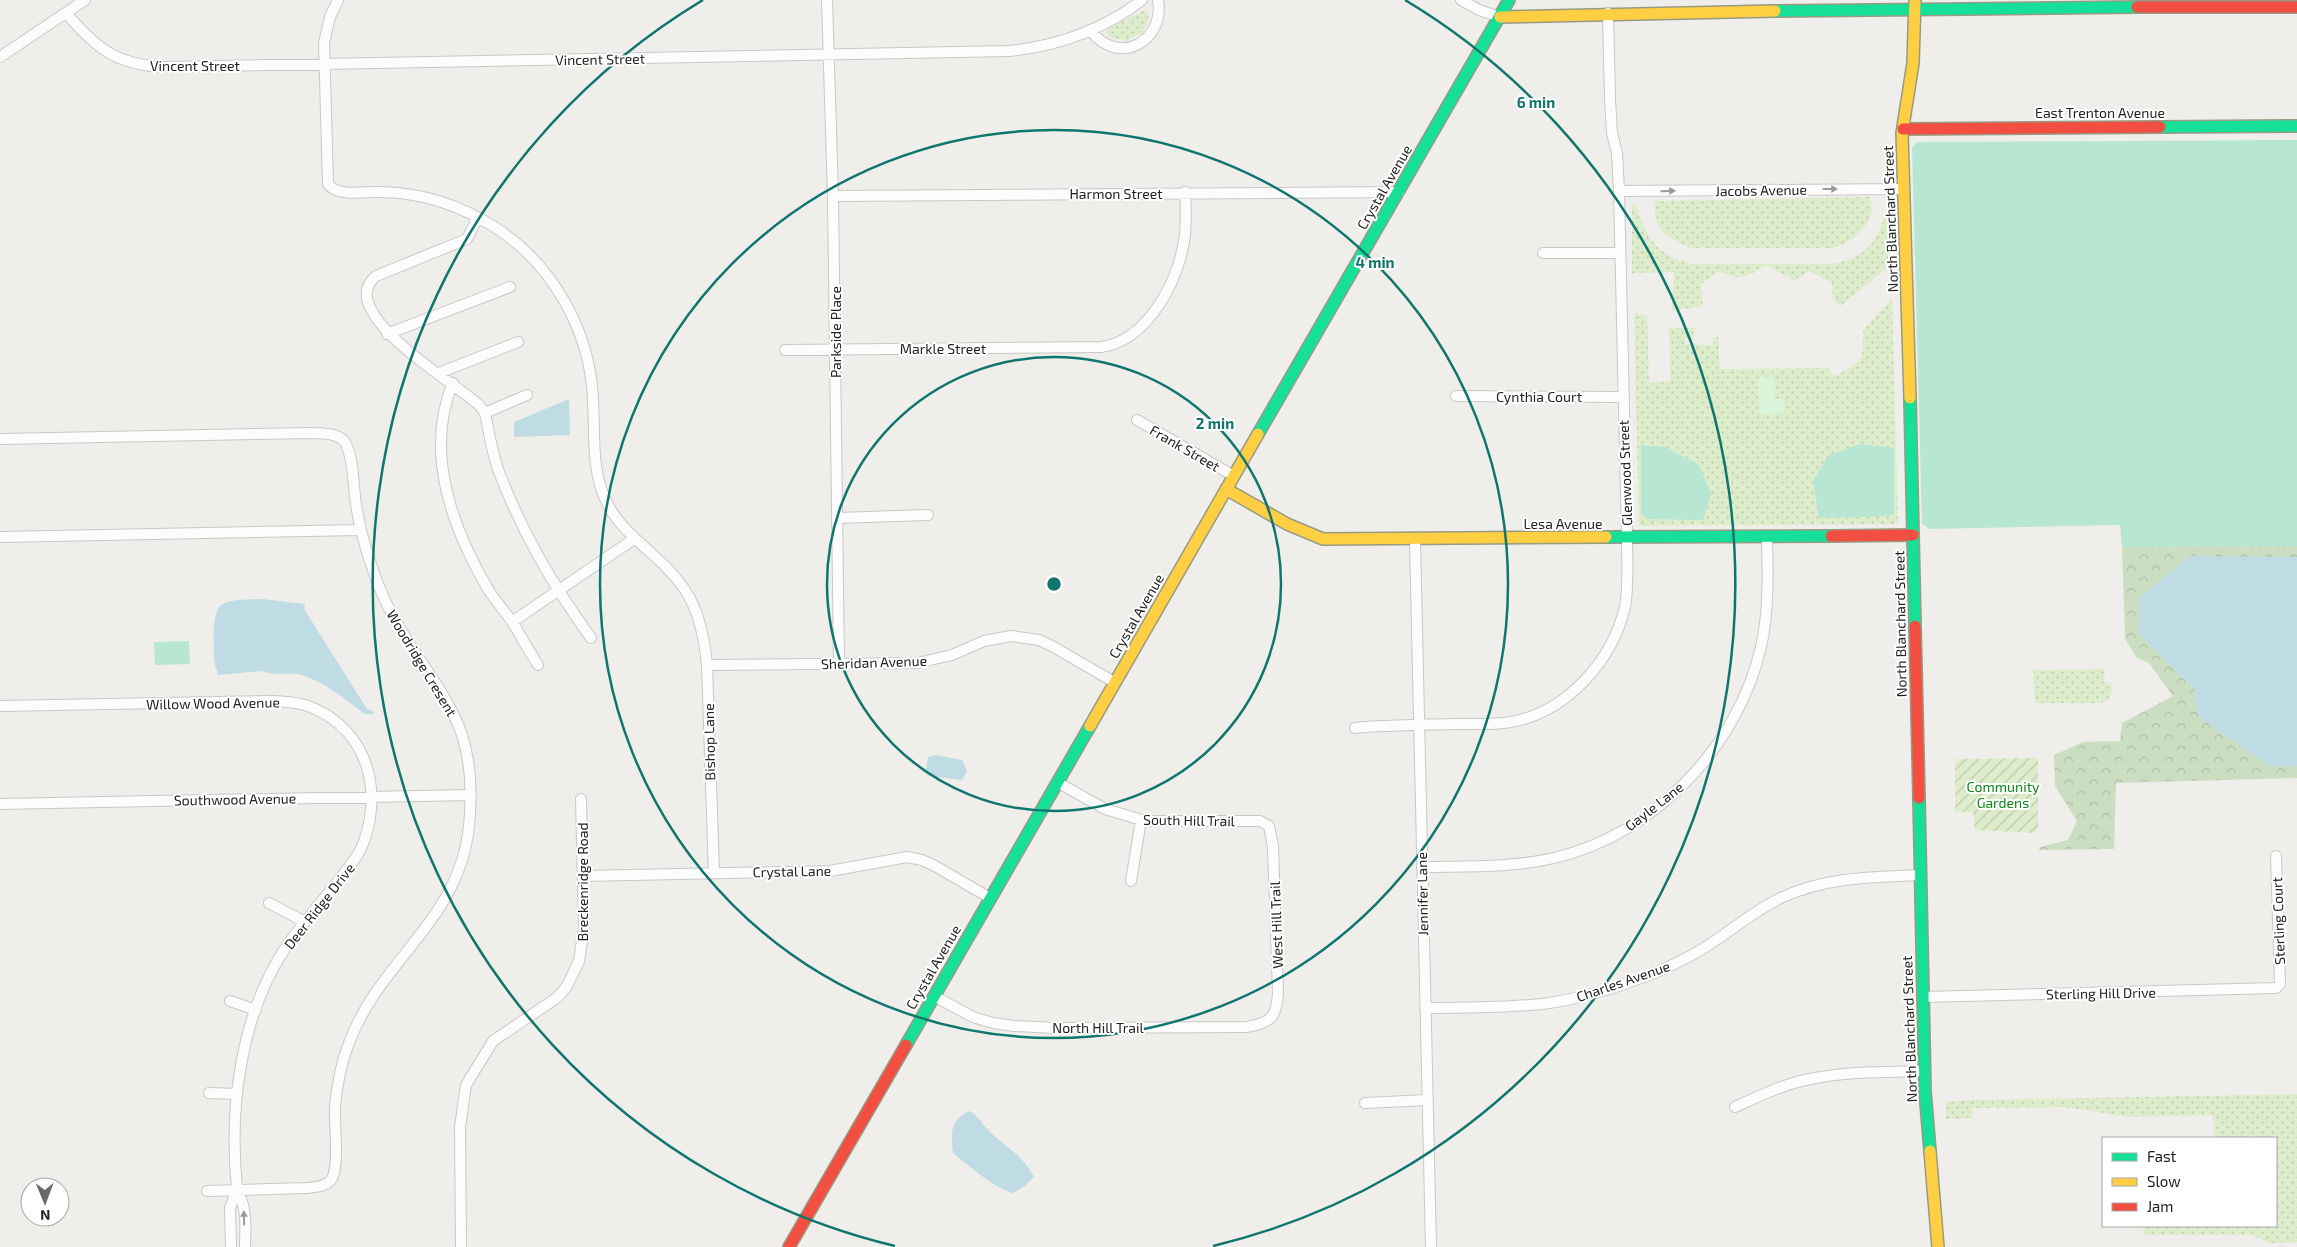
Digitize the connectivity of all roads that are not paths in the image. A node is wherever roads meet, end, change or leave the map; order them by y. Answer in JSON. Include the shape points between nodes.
{"nodes":[{"id":1,"x":85,"y":0,"type":"edge"},
{"id":2,"x":338,"y":0,"type":"edge"},
{"id":3,"x":828,"y":0,"type":"edge"},
{"id":4,"x":1142,"y":0,"type":"edge"},
{"id":5,"x":1158,"y":0,"type":"edge"},
{"id":6,"x":1461,"y":0,"type":"edge"},
{"id":7,"x":1509,"y":0,"type":"edge"},
{"id":8,"x":1915,"y":5,"type":"edge"},
{"id":9,"x":2297,"y":7,"type":"edge"},
{"id":10,"x":66,"y":13,"type":"junction"},
{"id":11,"x":1608,"y":13,"type":"junction"},
{"id":12,"x":1500,"y":17,"type":"junction"},
{"id":13,"x":1090,"y":30,"type":"junction"},
{"id":14,"x":829,"y":54,"type":"junction"},
{"id":15,"x":0,"y":57,"type":"edge"},
{"id":16,"x":324,"y":64,"type":"junction"},
{"id":17,"x":2297,"y":126,"type":"edge"},
{"id":18,"x":1903,"y":129,"type":"junction"},
{"id":19,"x":1903,"y":188,"type":"junction"},
{"id":20,"x":1619,"y":191,"type":"junction"},
{"id":21,"x":1185,"y":192,"type":"junction"},
{"id":22,"x":1399,"y":192,"type":"junction"},
{"id":23,"x":833,"y":196,"type":"junction"},
{"id":24,"x":478,"y":217,"type":"junction"},
{"id":25,"x":1543,"y":253,"type":"dead end"},
{"id":26,"x":1620,"y":253,"type":"junction"},
{"id":27,"x":510,"y":287,"type":"dead end"},
{"id":28,"x":387,"y":334,"type":"junction"},
{"id":29,"x":518,"y":342,"type":"dead end"},
{"id":30,"x":785,"y":350,"type":"dead end"},
{"id":31,"x":834,"y":350,"type":"junction"},
{"id":32,"x":439,"y":373,"type":"junction"},
{"id":33,"x":453,"y":383,"type":"junction"},
{"id":34,"x":527,"y":395,"type":"dead end"},
{"id":35,"x":1456,"y":396,"type":"dead end"},
{"id":36,"x":1623,"y":397,"type":"junction"},
{"id":37,"x":485,"y":413,"type":"junction"},
{"id":38,"x":1137,"y":420,"type":"dead end"},
{"id":39,"x":0,"y":439,"type":"edge"},
{"id":40,"x":1234,"y":476,"type":"junction"},
{"id":41,"x":1226,"y":489,"type":"junction"},
{"id":42,"x":928,"y":515,"type":"dead end"},
{"id":43,"x":837,"y":518,"type":"junction"},
{"id":44,"x":361,"y":530,"type":"junction"},
{"id":45,"x":1913,"y":536,"type":"junction"},
{"id":46,"x":0,"y":538,"type":"edge"},
{"id":47,"x":1627,"y":538,"type":"junction"},
{"id":48,"x":1768,"y":538,"type":"junction"},
{"id":49,"x":634,"y":539,"type":"junction"},
{"id":50,"x":1415,"y":540,"type":"junction"},
{"id":51,"x":558,"y":592,"type":"junction"},
{"id":52,"x":512,"y":622,"type":"junction"},
{"id":53,"x":591,"y":638,"type":"dead end"},
{"id":54,"x":839,"y":664,"type":"junction"},
{"id":55,"x":538,"y":665,"type":"dead end"},
{"id":56,"x":707,"y":665,"type":"junction"},
{"id":57,"x":1114,"y":682,"type":"junction"},
{"id":58,"x":0,"y":706,"type":"edge"},
{"id":59,"x":1418,"y":725,"type":"junction"},
{"id":60,"x":1354,"y":728,"type":"dead end"},
{"id":61,"x":1057,"y":782,"type":"junction"},
{"id":62,"x":470,"y":795,"type":"junction"},
{"id":63,"x":372,"y":797,"type":"junction"},
{"id":64,"x":581,"y":798,"type":"dead end"},
{"id":65,"x":0,"y":804,"type":"edge"},
{"id":66,"x":1141,"y":820,"type":"junction"},
{"id":67,"x":1269,"y":826,"type":"joint"},
{"id":68,"x":2276,"y":856,"type":"dead end"},
{"id":69,"x":1422,"y":867,"type":"junction"},
{"id":70,"x":714,"y":873,"type":"junction"},
{"id":71,"x":1920,"y":875,"type":"junction"},
{"id":72,"x":583,"y":876,"type":"junction"},
{"id":73,"x":1131,"y":881,"type":"dead end"},
{"id":74,"x":990,"y":898,"type":"junction"},
{"id":75,"x":269,"y":903,"type":"dead end"},
{"id":76,"x":305,"y":922,"type":"junction"},
{"id":77,"x":2279,"y":986,"type":"joint"},
{"id":78,"x":934,"y":996,"type":"junction"},
{"id":79,"x":1923,"y":997,"type":"junction"},
{"id":80,"x":230,"y":1001,"type":"dead end"},
{"id":81,"x":1425,"y":1008,"type":"junction"},
{"id":82,"x":256,"y":1010,"type":"junction"},
{"id":83,"x":1267,"y":1022,"type":"joint"},
{"id":84,"x":1925,"y":1070,"type":"junction"},
{"id":85,"x":209,"y":1093,"type":"dead end"},
{"id":86,"x":237,"y":1094,"type":"junction"},
{"id":87,"x":1427,"y":1100,"type":"junction"},
{"id":88,"x":1364,"y":1103,"type":"dead end"},
{"id":89,"x":1735,"y":1107,"type":"dead end"},
{"id":90,"x":237,"y":1190,"type":"junction"},
{"id":91,"x":207,"y":1191,"type":"dead end"},
{"id":92,"x":231,"y":1247,"type":"edge"},
{"id":93,"x":245,"y":1247,"type":"edge"},
{"id":94,"x":461,"y":1247,"type":"edge"},
{"id":95,"x":789,"y":1247,"type":"edge"},
{"id":96,"x":1431,"y":1247,"type":"edge"},
{"id":97,"x":1938,"y":1247,"type":"edge"}],
"edges":[{"from":1,"to":10,"type":"street"},
{"from":2,"to":16,"type":"street","via":[[327,26]]},
{"from":3,"to":14,"type":"street","name":"Parkside Place"},
{"from":4,"to":13,"type":"street","name":"Vincent Street"},
{"from":5,"to":13,"type":"street","via":[[1155,26],[1145,39],[1131,47],[1105,46]]},
{"from":6,"to":12,"type":"street"},
{"from":7,"to":12,"type":"street","name":"Crystal Avenue"},
{"from":8,"to":9,"type":"street"},
{"from":8,"to":11,"type":"street"},
{"from":8,"to":18,"type":"street","name":"North Blanchard Street","via":[[1912,63]]},
{"from":10,"to":15,"type":"street"},
{"from":10,"to":16,"type":"street","name":"Vincent Street","via":[[98,47],[136,64],[164,67]]},
{"from":11,"to":12,"type":"street"},
{"from":11,"to":20,"type":"street","name":"Glenwood Street","via":[[1612,133]]},
{"from":12,"to":22,"type":"street","name":"Crystal Avenue"},
{"from":13,"to":14,"type":"street","name":"Vincent Street","via":[[1037,48],[1008,51]]},
{"from":14,"to":16,"type":"street","name":"Vincent Street"},
{"from":14,"to":23,"type":"street","name":"Parkside Place"},
{"from":16,"to":24,"type":"street","name":"Bishop Lane","via":[[328,184],[332,190],[339,193],[414,195]]},
{"from":17,"to":18,"type":"street","name":"East Trenton Avenue"},
{"from":18,"to":19,"type":"street","name":"North Blanchard Street"},
{"from":20,"to":19,"type":"street","name":"Jacobs Avenue","one_way":true},
{"from":19,"to":45,"type":"street","name":"North Blanchard Street"},
{"from":20,"to":26,"type":"street","name":"Glenwood Street"},
{"from":21,"to":22,"type":"street","name":"Harmon Street"},
{"from":21,"to":23,"type":"street","name":"Harmon Street"},
{"from":21,"to":31,"type":"street","name":"Markle Street","via":[[1183,245],[1175,270],[1159,303],[1128,339],[1101,347]]},
{"from":22,"to":40,"type":"street","name":"Crystal Avenue"},
{"from":23,"to":31,"type":"street","name":"Parkside Place"},
{"from":24,"to":28,"type":"street","via":[[467,239],[368,282],[368,310]]},
{"from":24,"to":49,"type":"street","name":"Bishop Lane","via":[[507,236],[536,262],[571,312],[586,351],[591,378],[599,482],[611,511]]},
{"from":25,"to":26,"type":"street"},
{"from":26,"to":36,"type":"street","name":"Glenwood Street"},
{"from":27,"to":28,"type":"street"},
{"from":28,"to":32,"type":"street"},
{"from":29,"to":32,"type":"street"},
{"from":30,"to":31,"type":"street","name":"Markle Street"},
{"from":31,"to":43,"type":"street","name":"Parkside Place"},
{"from":32,"to":33,"type":"street"},
{"from":33,"to":37,"type":"street"},
{"from":33,"to":52,"type":"street","via":[[441,423],[446,490],[475,564]]},
{"from":34,"to":37,"type":"street"},
{"from":35,"to":36,"type":"street","name":"Cynthia Court"},
{"from":36,"to":47,"type":"street","name":"Glenwood Street"},
{"from":37,"to":51,"type":"street","via":[[499,473],[529,540]]},
{"from":38,"to":40,"type":"street","name":"Frank Street"},
{"from":39,"to":44,"type":"street","name":"Woodridge Cresent","via":[[331,435],[346,445]]},
{"from":40,"to":41,"type":"street","name":"Crystal Avenue"},
{"from":41,"to":50,"type":"street","name":"Lesa Avenue","via":[[1317,538]]},
{"from":41,"to":57,"type":"street","name":"Crystal Avenue"},
{"from":42,"to":43,"type":"street"},
{"from":43,"to":54,"type":"street","name":"Parkside Place"},
{"from":44,"to":46,"type":"street"},
{"from":44,"to":62,"type":"street","name":"Woodridge Cresent","via":[[387,605],[443,695],[462,734]]},
{"from":45,"to":48,"type":"street","name":"Lesa Avenue"},
{"from":45,"to":71,"type":"street","name":"North Blanchard Street"},
{"from":47,"to":48,"type":"street","name":"Lesa Avenue"},
{"from":47,"to":50,"type":"street","name":"Lesa Avenue"},
{"from":47,"to":59,"type":"street","name":"Glenwood Street","via":[[1627,592],[1621,619],[1605,655],[1578,687],[1556,704],[1522,720],[1495,724]]},
{"from":48,"to":69,"type":"street","name":"Gayle Lane","via":[[1766,619],[1753,675],[1724,733],[1693,774],[1671,796],[1619,833],[1582,850],[1554,858],[1498,865]]},
{"from":49,"to":51,"type":"street"},
{"from":49,"to":56,"type":"street","name":"Bishop Lane","via":[[679,580],[697,612]]},
{"from":50,"to":59,"type":"street","name":"Jennifer Lane"},
{"from":51,"to":52,"type":"street"},
{"from":51,"to":53,"type":"street"},
{"from":52,"to":55,"type":"street"},
{"from":54,"to":56,"type":"street","name":"Sheridan Avenue"},
{"from":54,"to":57,"type":"street","name":"Sheridan Avenue","via":[[938,660],[984,641],[1012,636],[1039,640]]},
{"from":56,"to":70,"type":"street","name":"Bishop Lane"},
{"from":57,"to":61,"type":"street","name":"Crystal Avenue"},
{"from":58,"to":63,"type":"street","name":"Willow Wood Avenue","via":[[295,703],[321,712],[349,734],[367,766]]},
{"from":59,"to":60,"type":"street","name":"Glenwood Street"},
{"from":59,"to":69,"type":"street","name":"Jennifer Lane"},
{"from":61,"to":66,"type":"street","name":"South Hill Trail","via":[[1106,809]]},
{"from":61,"to":74,"type":"street","name":"Crystal Avenue"},
{"from":62,"to":63,"type":"street","name":"Southwood Avenue"},
{"from":62,"to":90,"type":"street","name":"Woodridge Cresent","via":[[466,847],[449,893],[426,930],[380,983],[353,1032],[339,1078],[334,1168],[330,1180],[321,1186],[307,1188]]},
{"from":63,"to":65,"type":"street","name":"Southwood Avenue"},
{"from":63,"to":76,"type":"street","name":"Deer Ridge Drive","via":[[371,818],[360,851]]},
{"from":64,"to":72,"type":"street","name":"Breckenridge Road"},
{"from":66,"to":67,"type":"street","name":"South Hill Trail","via":[[1260,821]]},
{"from":66,"to":73,"type":"street"},
{"from":67,"to":83,"type":"street","name":"West Hill Trail","via":[[1273,847],[1278,992],[1275,1012]]},
{"from":68,"to":77,"type":"street","name":"Sterling Court"},
{"from":69,"to":81,"type":"street","name":"Jennifer Lane"},
{"from":70,"to":72,"type":"street","name":"Crystal Lane"},
{"from":70,"to":74,"type":"street","name":"Crystal Lane","via":[[830,871],[907,857],[935,866]]},
{"from":71,"to":79,"type":"street","name":"North Blanchard Street"},
{"from":71,"to":81,"type":"street","name":"Charles Avenue","via":[[1850,878],[1808,886],[1764,907],[1717,940],[1679,961],[1606,990],[1543,1004]]},
{"from":72,"to":94,"type":"street","name":"Breckenridge Road","via":[[582,948],[574,974],[553,1001],[493,1040],[466,1085],[460,1126]]},
{"from":74,"to":78,"type":"street","name":"Crystal Avenue"},
{"from":75,"to":76,"type":"street"},
{"from":76,"to":82,"type":"street","name":"Deer Ridge Drive","via":[[283,952]]},
{"from":77,"to":79,"type":"street","name":"Sterling Hill Drive"},
{"from":78,"to":83,"type":"street","name":"North Hill Trail","via":[[972,1017],[1014,1026],[1211,1028],[1246,1027]]},
{"from":78,"to":95,"type":"street","name":"Crystal Avenue"},
{"from":79,"to":84,"type":"street","name":"North Blanchard Street"},
{"from":80,"to":82,"type":"street"},
{"from":81,"to":87,"type":"street","name":"Jennifer Lane"},
{"from":82,"to":86,"type":"street","name":"Deer Ridge Drive","via":[[247,1038]]},
{"from":84,"to":89,"type":"street","via":[[1837,1074],[1809,1079],[1788,1084]]},
{"from":84,"to":97,"type":"street","name":"North Blanchard Street"},
{"from":85,"to":86,"type":"street"},
{"from":86,"to":90,"type":"street","name":"Deer Ridge Drive"},
{"from":87,"to":88,"type":"street"},
{"from":87,"to":96,"type":"street","name":"Jennifer Lane"},
{"from":90,"to":91,"type":"street"},
{"from":90,"to":92,"type":"street","name":"Deer Ridge Drive","via":[[230,1208]]},
{"from":93,"to":90,"type":"street","name":"Deer Ridge Drive","one_way":true,"via":[[244,1208]]}]}
